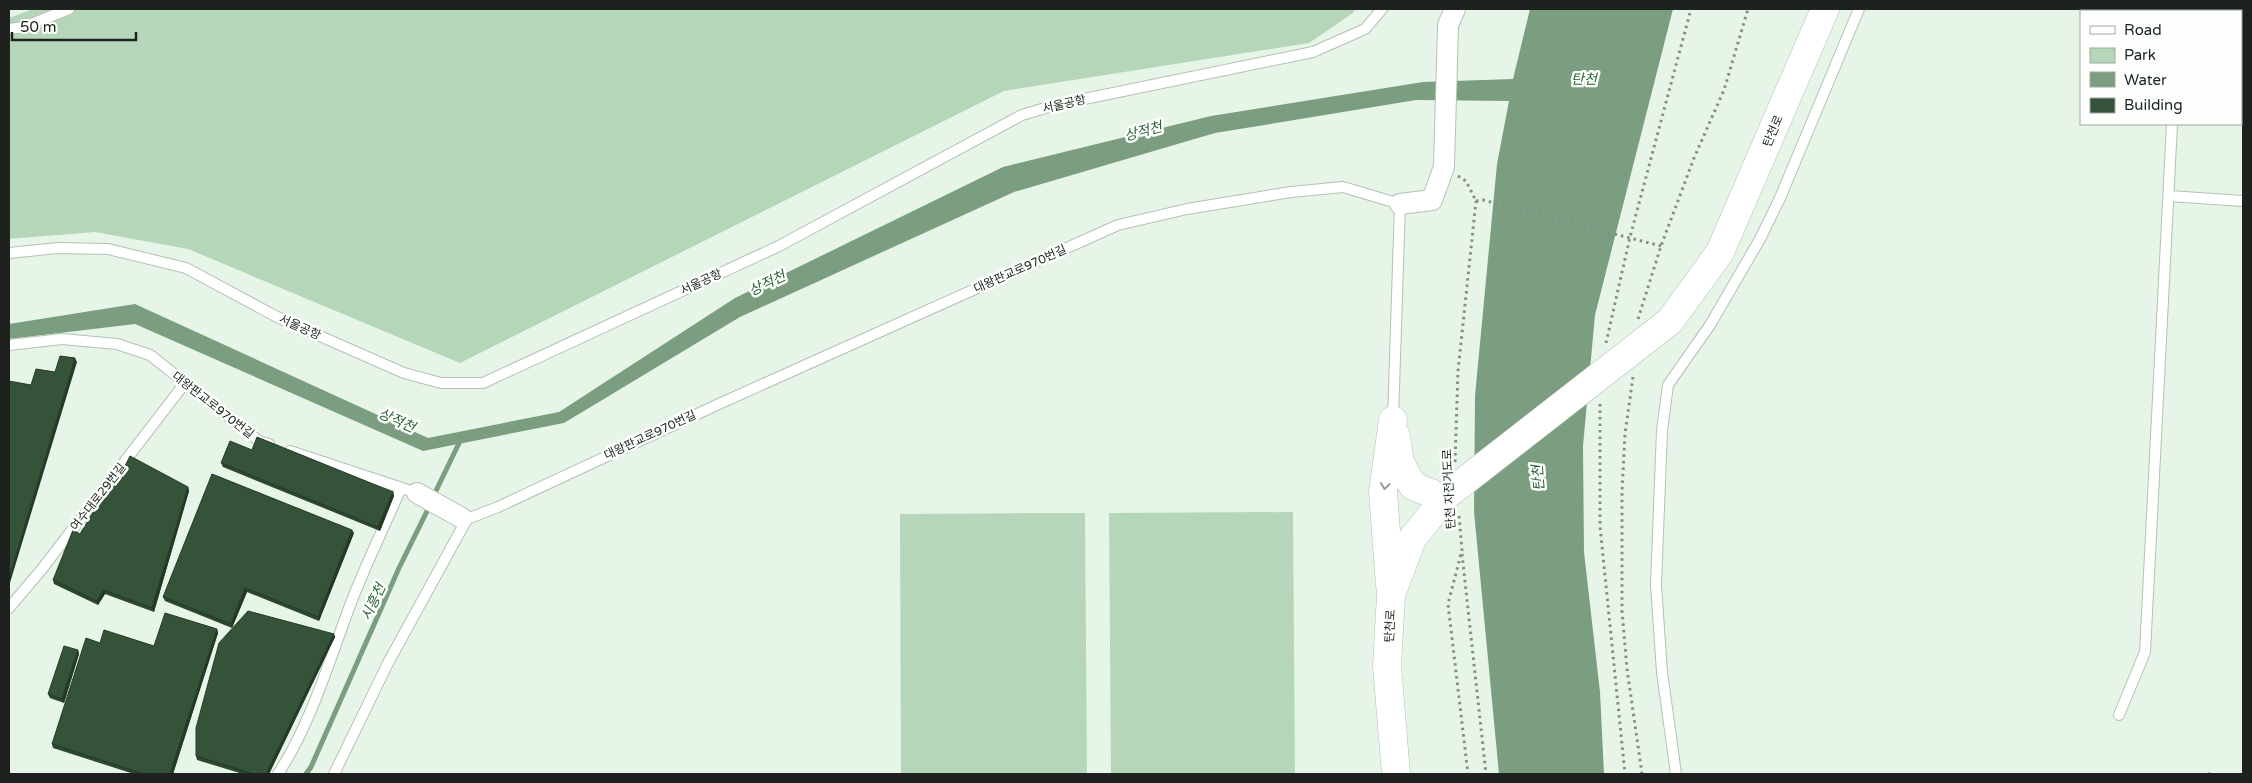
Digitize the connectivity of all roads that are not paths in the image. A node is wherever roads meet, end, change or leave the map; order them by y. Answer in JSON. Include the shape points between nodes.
{"nodes":[{"id":1,"x":69,"y":9,"type":"edge"},
{"id":2,"x":1382,"y":9,"type":"edge"},
{"id":3,"x":1455,"y":9,"type":"edge"},
{"id":4,"x":1825,"y":9,"type":"edge"},
{"id":5,"x":1859,"y":9,"type":"edge"},
{"id":6,"x":9,"y":29,"type":"edge"},
{"id":7,"x":2172,"y":125,"type":"edge"},
{"id":8,"x":2169,"y":196,"type":"junction"},
{"id":9,"x":2243,"y":201,"type":"edge"},
{"id":10,"x":1400,"y":204,"type":"junction"},
{"id":11,"x":9,"y":253,"type":"edge"},
{"id":12,"x":9,"y":345,"type":"edge"},
{"id":13,"x":185,"y":383,"type":"junction"},
{"id":14,"x":1393,"y":420,"type":"junction"},
{"id":15,"x":409,"y":490,"type":"junction"},
{"id":16,"x":1450,"y":501,"type":"junction"},
{"id":17,"x":465,"y":518,"type":"junction"},
{"id":18,"x":1391,"y":596,"type":"junction"},
{"id":19,"x":9,"y":608,"type":"edge"},
{"id":20,"x":2119,"y":715,"type":"dead end"},
{"id":21,"x":278,"y":774,"type":"edge"},
{"id":22,"x":334,"y":774,"type":"edge"},
{"id":23,"x":1396,"y":774,"type":"edge"},
{"id":24,"x":1676,"y":774,"type":"edge"}],
"edges":[{"from":1,"to":6,"type":"lane","via":[[24,27]]},
{"from":2,"to":11,"type":"lane","name":"서울공항","via":[[1365,29],[1314,52],[1055,105],[1022,115],[779,246],[483,382],[441,383],[404,373],[279,318],[186,268],[108,249],[58,248]]},
{"from":3,"to":10,"type":"street","via":[[1448,25],[1444,167],[1432,200]]},
{"from":4,"to":16,"type":"main road","name":"탄천로","bridge":true,"via":[[1720,252],[1670,321]]},
{"from":5,"to":24,"type":"lane","via":[[1772,215],[1710,325],[1668,385],[1662,430],[1656,585],[1662,672]]},
{"from":7,"to":8,"type":"lane"},
{"from":8,"to":9,"type":"lane"},
{"from":8,"to":20,"type":"lane","via":[[2144,652]]},
{"from":10,"to":14,"type":"lane"},
{"from":10,"to":17,"type":"lane","name":"대왕판교로970번길","via":[[1343,187],[1188,209],[1118,225],[720,403],[498,507]]},
{"from":12,"to":13,"type":"lane","name":"대왕판교로970번길","via":[[62,339],[118,344],[150,355]]},
{"from":13,"to":15,"type":"lane","name":"대왕판교로970번길","via":[[259,441]]},
{"from":13,"to":19,"type":"lane","name":"여수대로29번길"},
{"from":14,"to":16,"type":"main road","via":[[1400,463],[1413,486]]},
{"from":14,"to":18,"type":"main road","one_way":true,"via":[[1384,492]]},
{"from":15,"to":17,"type":"street"},
{"from":15,"to":21,"type":"lane","via":[[353,598],[317,696],[290,756]]},
{"from":16,"to":18,"type":"main road","name":"탄천로","via":[[1412,540]]},
{"from":17,"to":22,"type":"lane"},
{"from":18,"to":23,"type":"main road","name":"탄천로","via":[[1387,666]]}]}
